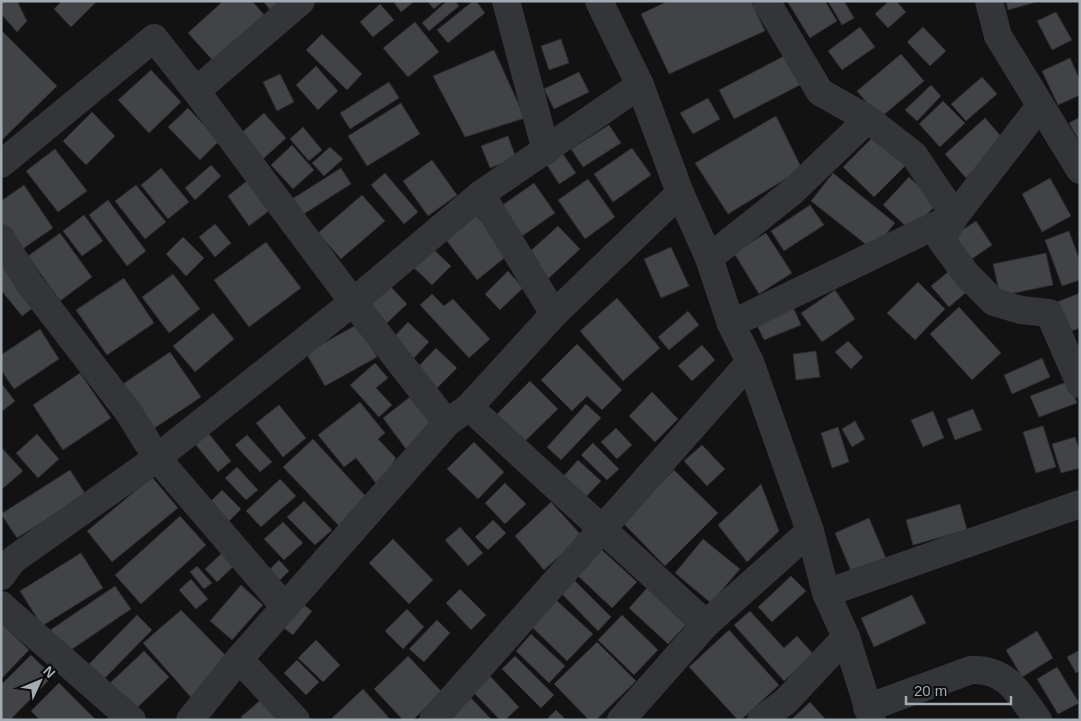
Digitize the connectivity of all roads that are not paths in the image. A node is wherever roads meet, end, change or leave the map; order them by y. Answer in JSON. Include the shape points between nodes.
{"nodes":[{"id":1,"x":301,"y":1,"type":"edge"},
{"id":2,"x":506,"y":1,"type":"edge"},
{"id":3,"x":599,"y":1,"type":"edge"},
{"id":4,"x":766,"y":1,"type":"edge"},
{"id":5,"x":989,"y":1,"type":"edge"},
{"id":6,"x":640,"y":85,"type":"junction"},
{"id":7,"x":196,"y":90,"type":"junction"},
{"id":8,"x":1040,"y":106,"type":"junction"},
{"id":9,"x":868,"y":119,"type":"junction"},
{"id":10,"x":546,"y":151,"type":"junction"},
{"id":11,"x":1,"y":164,"type":"edge"},
{"id":12,"x":1080,"y":170,"type":"edge"},
{"id":13,"x":680,"y":193,"type":"junction"},
{"id":14,"x":481,"y":194,"type":"junction"},
{"id":15,"x":955,"y":216,"type":"junction"},
{"id":16,"x":1,"y":238,"type":"edge"},
{"id":17,"x":709,"y":258,"type":"junction"},
{"id":18,"x":353,"y":302,"type":"junction"},
{"id":19,"x":554,"y":314,"type":"junction"},
{"id":20,"x":731,"y":324,"type":"junction"},
{"id":21,"x":750,"y":362,"type":"junction"},
{"id":22,"x":1080,"y":384,"type":"edge"},
{"id":23,"x":469,"y":407,"type":"junction"},
{"id":24,"x":447,"y":423,"type":"junction"},
{"id":25,"x":157,"y":458,"type":"junction"},
{"id":26,"x":1080,"y":504,"type":"edge"},
{"id":27,"x":603,"y":528,"type":"junction"},
{"id":28,"x":810,"y":531,"type":"junction"},
{"id":29,"x":5,"y":561,"type":"edge"},
{"id":30,"x":826,"y":593,"type":"junction"},
{"id":31,"x":1,"y":605,"type":"edge"},
{"id":32,"x":285,"y":607,"type":"junction"},
{"id":33,"x":706,"y":624,"type":"junction"},
{"id":34,"x":846,"y":638,"type":"junction"},
{"id":35,"x":239,"y":659,"type":"junction"},
{"id":36,"x":870,"y":714,"type":"edge"},
{"id":37,"x":132,"y":720,"type":"edge"},
{"id":38,"x":190,"y":720,"type":"edge"},
{"id":39,"x":296,"y":720,"type":"edge"},
{"id":40,"x":433,"y":720,"type":"edge"},
{"id":41,"x":621,"y":720,"type":"edge"},
{"id":42,"x":761,"y":720,"type":"edge"},
{"id":43,"x":1038,"y":720,"type":"edge"}],
"edges":[{"from":1,"to":7,"type":"street"},
{"from":2,"to":10,"type":"street"},
{"from":3,"to":6,"type":"street"},
{"from":4,"to":9,"type":"street","via":[[820,92]]},
{"from":5,"to":8,"type":"street","via":[[998,36]]},
{"from":6,"to":10,"type":"street"},
{"from":6,"to":13,"type":"street"},
{"from":7,"to":11,"type":"street","via":[[154,38]]},
{"from":7,"to":18,"type":"street"},
{"from":8,"to":12,"type":"street"},
{"from":8,"to":15,"type":"street"},
{"from":9,"to":15,"type":"street","via":[[914,155]]},
{"from":9,"to":17,"type":"street","via":[[793,190]]},
{"from":10,"to":14,"type":"street"},
{"from":13,"to":17,"type":"street"},
{"from":13,"to":19,"type":"street"},
{"from":14,"to":18,"type":"street"},
{"from":14,"to":19,"type":"street"},
{"from":15,"to":20,"type":"street"},
{"from":15,"to":22,"type":"street","via":[[941,240],[967,275],[994,302],[1021,310],[1049,313]]},
{"from":16,"to":25,"type":"street","via":[[29,283],[128,413]]},
{"from":17,"to":20,"type":"street"},
{"from":18,"to":24,"type":"street"},
{"from":18,"to":25,"type":"street"},
{"from":19,"to":23,"type":"street"},
{"from":20,"to":21,"type":"street"},
{"from":21,"to":27,"type":"street"},
{"from":21,"to":28,"type":"street"},
{"from":23,"to":24,"type":"street"},
{"from":23,"to":27,"type":"street"},
{"from":24,"to":32,"type":"street"},
{"from":25,"to":29,"type":"street"},
{"from":25,"to":32,"type":"street"},
{"from":26,"to":30,"type":"street"},
{"from":27,"to":33,"type":"street"},
{"from":27,"to":40,"type":"street"},
{"from":28,"to":30,"type":"street"},
{"from":28,"to":33,"type":"street"},
{"from":30,"to":34,"type":"street"},
{"from":31,"to":37,"type":"street"},
{"from":32,"to":35,"type":"street"},
{"from":33,"to":41,"type":"street"},
{"from":34,"to":36,"type":"street"},
{"from":34,"to":42,"type":"street","via":[[786,702]]},
{"from":35,"to":38,"type":"street"},
{"from":35,"to":39,"type":"street"},
{"from":36,"to":43,"type":"street","via":[[971,670],[981,669],[1008,681]]}]}
